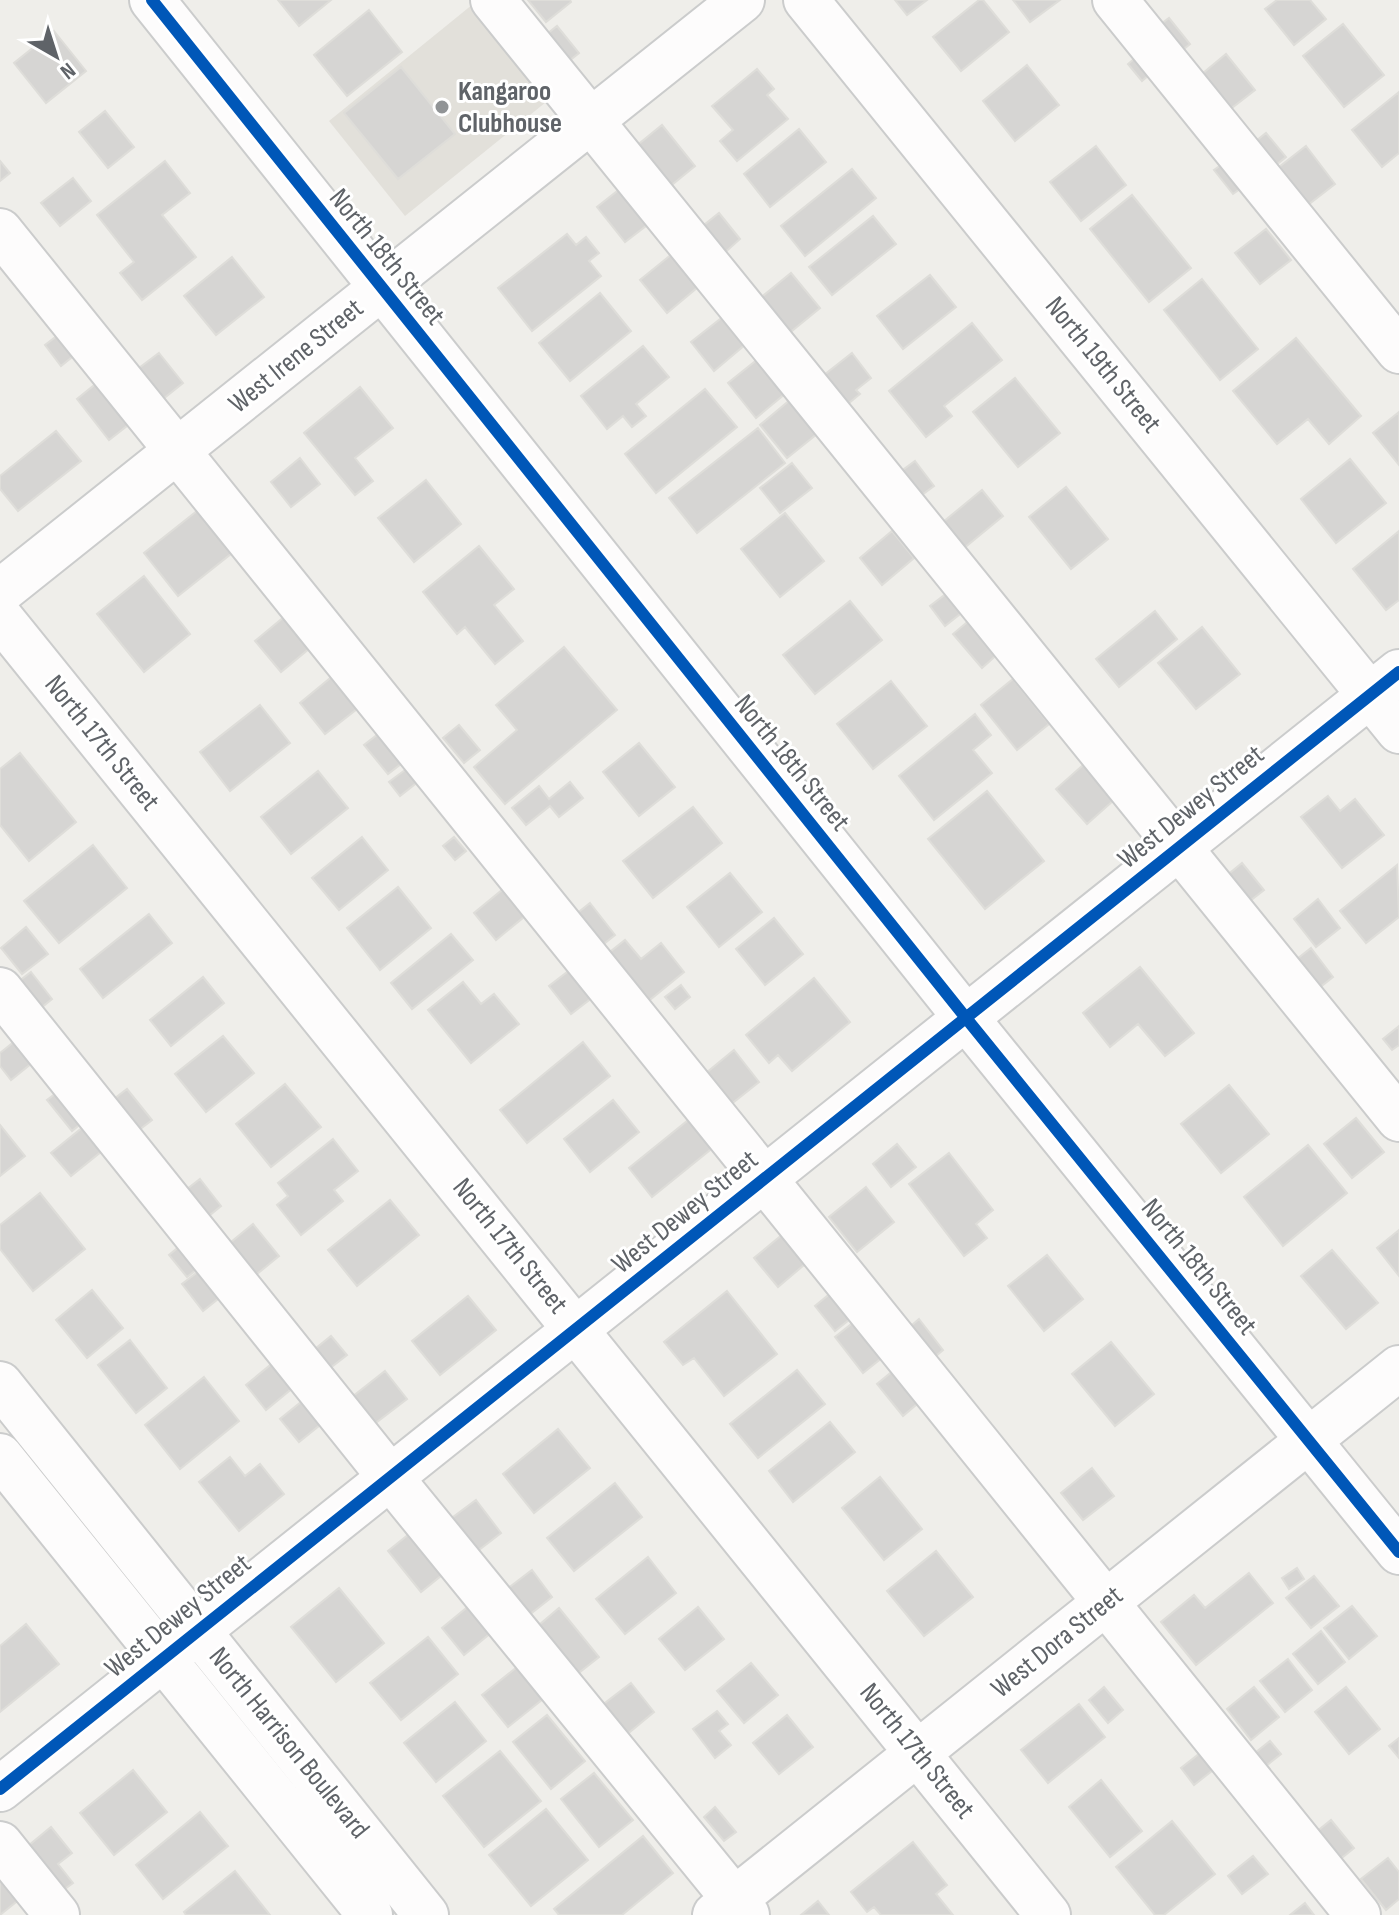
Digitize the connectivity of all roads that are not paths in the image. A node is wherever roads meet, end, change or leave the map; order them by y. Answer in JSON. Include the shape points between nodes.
{"nodes":[{"id":1,"x":152,"y":0,"type":"edge"},
{"id":2,"x":493,"y":0,"type":"edge"},
{"id":3,"x":742,"y":0,"type":"edge"},
{"id":4,"x":806,"y":0,"type":"edge"},
{"id":5,"x":1115,"y":0,"type":"edge"},
{"id":6,"x":589,"y":121,"type":"junction"},
{"id":7,"x":0,"y":231,"type":"edge"},
{"id":8,"x":380,"y":288,"type":"junction"},
{"id":9,"x":1399,"y":351,"type":"edge"},
{"id":10,"x":177,"y":450,"type":"junction"},
{"id":11,"x":0,"y":592,"type":"edge"},
{"id":12,"x":0,"y":617,"type":"edge"},
{"id":13,"x":1385,"y":683,"type":"edge"},
{"id":14,"x":1399,"y":731,"type":"edge"},
{"id":15,"x":1180,"y":847,"type":"junction"},
{"id":16,"x":0,"y":990,"type":"edge"},
{"id":17,"x":966,"y":1018,"type":"junction"},
{"id":18,"x":1399,"y":1119,"type":"edge"},
{"id":19,"x":765,"y":1178,"type":"junction"},
{"id":20,"x":577,"y":1328,"type":"junction"},
{"id":21,"x":1399,"y":1368,"type":"edge"},
{"id":22,"x":0,"y":1384,"type":"edge"},
{"id":23,"x":1308,"y":1441,"type":"junction"},
{"id":24,"x":0,"y":1456,"type":"edge"},
{"id":25,"x":390,"y":1477,"type":"junction"},
{"id":26,"x":1399,"y":1552,"type":"edge"},
{"id":27,"x":1107,"y":1602,"type":"junction"},
{"id":28,"x":199,"y":1630,"type":"junction"},
{"id":29,"x":164,"y":1658,"type":"junction"},
{"id":30,"x":918,"y":1752,"type":"junction"},
{"id":31,"x":0,"y":1789,"type":"edge"},
{"id":32,"x":0,"y":1844,"type":"edge"},
{"id":33,"x":732,"y":1910,"type":"edge"},
{"id":34,"x":57,"y":1915,"type":"edge"},
{"id":35,"x":370,"y":1915,"type":"edge"},
{"id":36,"x":426,"y":1915,"type":"edge"},
{"id":37,"x":1048,"y":1915,"type":"edge"},
{"id":38,"x":1358,"y":1915,"type":"edge"}],
"edges":[{"from":1,"to":8,"type":"street","name":"North 18th Street"},
{"from":2,"to":6,"type":"street"},
{"from":3,"to":6,"type":"street","name":"West Irene Street"},
{"from":4,"to":13,"type":"street","name":"North 19th Street"},
{"from":5,"to":9,"type":"street"},
{"from":6,"to":8,"type":"street","name":"West Irene Street"},
{"from":6,"to":15,"type":"street"},
{"from":7,"to":10,"type":"street"},
{"from":8,"to":10,"type":"street","name":"West Irene Street"},
{"from":8,"to":17,"type":"street","name":"North 18th Street"},
{"from":10,"to":11,"type":"street","name":"West Irene Street"},
{"from":10,"to":19,"type":"street"},
{"from":12,"to":20,"type":"street","name":"North 17th Street"},
{"from":13,"to":14,"type":"street","name":"North 19th Street"},
{"from":13,"to":15,"type":"street","name":"West Dewey Street"},
{"from":15,"to":17,"type":"street","name":"West Dewey Street"},
{"from":15,"to":18,"type":"street"},
{"from":16,"to":25,"type":"street"},
{"from":17,"to":19,"type":"street","name":"West Dewey Street"},
{"from":17,"to":23,"type":"street","name":"North 18th Street"},
{"from":19,"to":20,"type":"street","name":"West Dewey Street"},
{"from":19,"to":27,"type":"street"},
{"from":20,"to":25,"type":"street","name":"West Dewey Street"},
{"from":20,"to":30,"type":"street","name":"North 17th Street"},
{"from":21,"to":23,"type":"street","name":"West Dora Street"},
{"from":22,"to":28,"type":"street","name":"North Harrison Boulevard"},
{"from":23,"to":26,"type":"street","name":"North 18th Street"},
{"from":23,"to":27,"type":"street","name":"West Dora Street"},
{"from":24,"to":29,"type":"street","name":"North Harrison Boulevard"},
{"from":25,"to":28,"type":"street","name":"West Dewey Street"},
{"from":25,"to":33,"type":"street"},
{"from":27,"to":30,"type":"street","name":"West Dora Street"},
{"from":27,"to":38,"type":"street"},
{"from":28,"to":29,"type":"street","name":"West Dewey Street"},
{"from":28,"to":36,"type":"street","name":"North Harrison Boulevard"},
{"from":29,"to":31,"type":"street","name":"West Dewey Street"},
{"from":29,"to":35,"type":"street","name":"North Harrison Boulevard"},
{"from":30,"to":33,"type":"street","name":"West Dora Street"},
{"from":30,"to":37,"type":"street","name":"North 17th Street"},
{"from":32,"to":34,"type":"street"}]}
